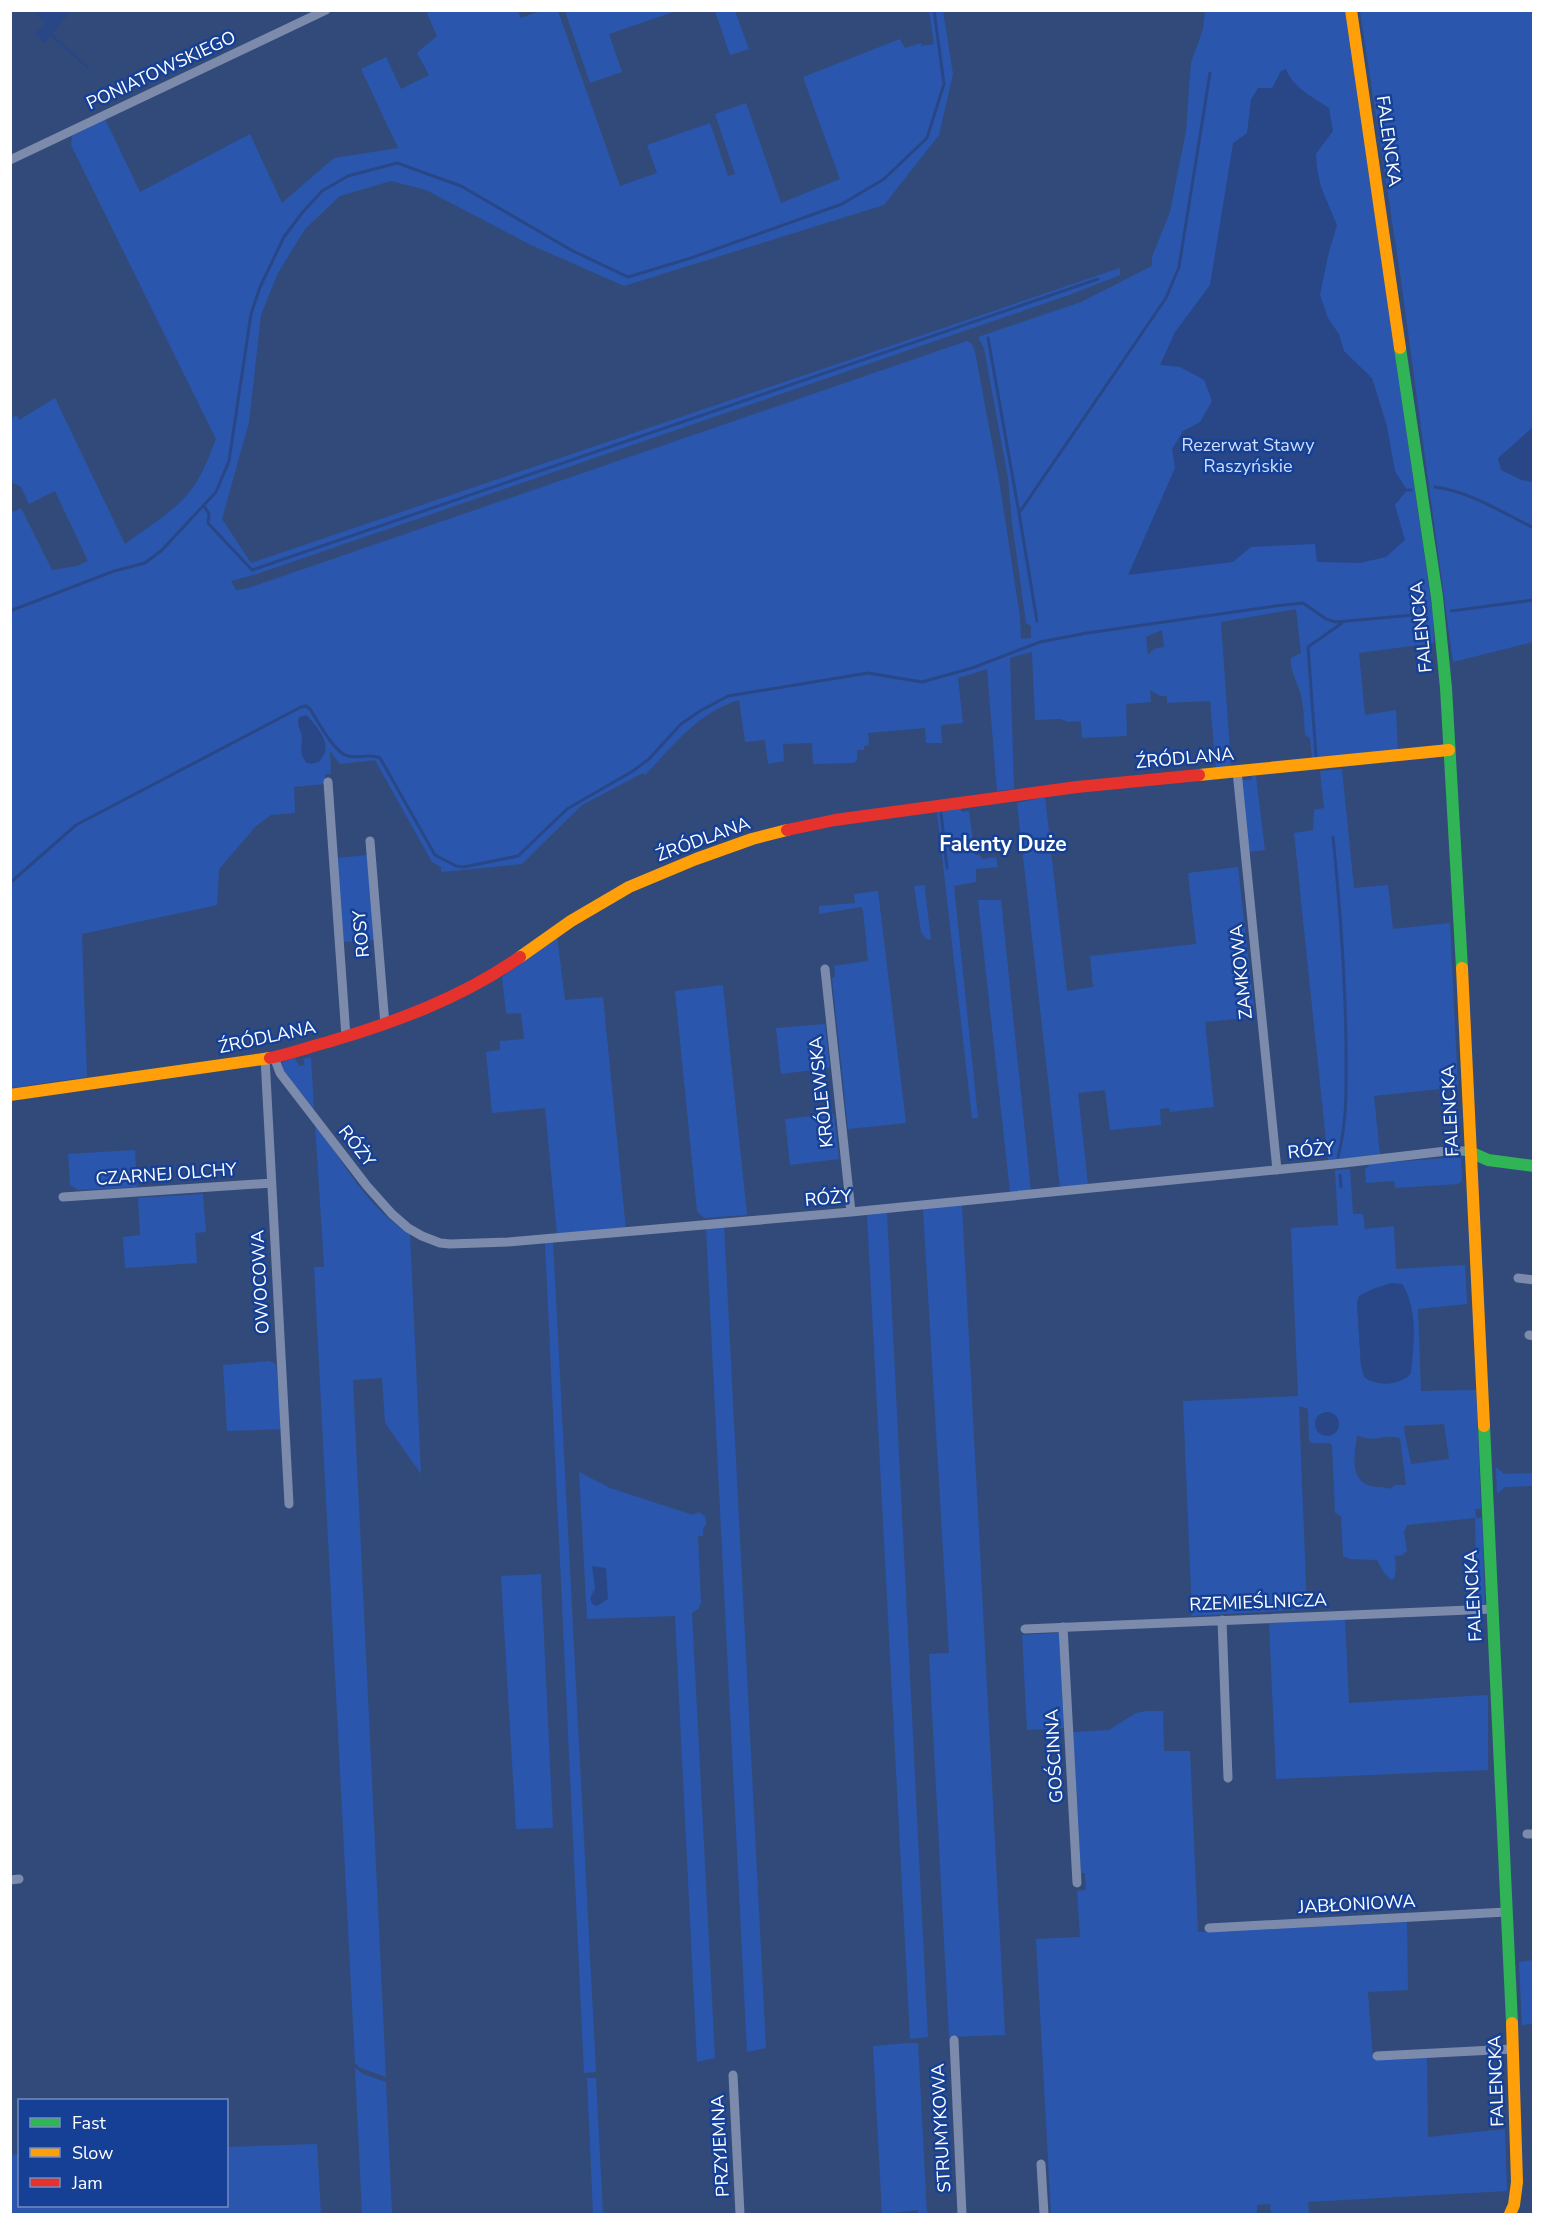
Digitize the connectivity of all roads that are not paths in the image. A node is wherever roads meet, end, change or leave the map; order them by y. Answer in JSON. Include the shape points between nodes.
{"nodes":[{"id":1,"x":326,"y":10,"type":"edge"},
{"id":2,"x":1351,"y":10,"type":"edge"},
{"id":3,"x":10,"y":160,"type":"edge"},
{"id":4,"x":1449,"y":750,"type":"junction"},
{"id":5,"x":1237,"y":771,"type":"junction"},
{"id":6,"x":328,"y":782,"type":"dead end"},
{"id":7,"x":370,"y":841,"type":"dead end"},
{"id":8,"x":825,"y":969,"type":"dead end"},
{"id":9,"x":386,"y":1025,"type":"junction"},
{"id":10,"x":346,"y":1037,"type":"junction"},
{"id":11,"x":270,"y":1058,"type":"junction"},
{"id":12,"x":10,"y":1095,"type":"edge"},
{"id":13,"x":1470,"y":1152,"type":"junction"},
{"id":14,"x":1533,"y":1166,"type":"edge"},
{"id":15,"x":1277,"y":1170,"type":"junction"},
{"id":16,"x":272,"y":1183,"type":"junction"},
{"id":17,"x":63,"y":1197,"type":"dead end"},
{"id":18,"x":850,"y":1212,"type":"junction"},
{"id":19,"x":1518,"y":1278,"type":"dead end"},
{"id":20,"x":1533,"y":1280,"type":"edge"},
{"id":21,"x":289,"y":1504,"type":"dead end"},
{"id":22,"x":1492,"y":1608,"type":"junction"},
{"id":23,"x":1222,"y":1620,"type":"junction"},
{"id":24,"x":1063,"y":1627,"type":"junction"},
{"id":25,"x":1025,"y":1629,"type":"dead end"},
{"id":26,"x":1228,"y":1778,"type":"dead end"},
{"id":27,"x":1077,"y":1883,"type":"dead end"},
{"id":28,"x":1506,"y":1912,"type":"junction"},
{"id":29,"x":1209,"y":1928,"type":"dead end"},
{"id":30,"x":954,"y":2040,"type":"dead end"},
{"id":31,"x":1514,"y":2049,"type":"junction"},
{"id":32,"x":1377,"y":2056,"type":"dead end"},
{"id":33,"x":733,"y":2075,"type":"dead end"},
{"id":34,"x":1041,"y":2164,"type":"dead end"},
{"id":35,"x":740,"y":2214,"type":"edge"},
{"id":36,"x":962,"y":2214,"type":"edge"},
{"id":37,"x":1044,"y":2214,"type":"edge"},
{"id":38,"x":1510,"y":2214,"type":"edge"}],
"edges":[{"from":1,"to":3,"type":"street","name":"PONIATOWSKIEGO"},
{"from":2,"to":4,"type":"street","name":"FALENCKA","via":[[1437,597]]},
{"from":4,"to":5,"type":"street","name":"ŹRÓDLANA"},
{"from":4,"to":13,"type":"street","name":"FALENCKA"},
{"from":5,"to":9,"type":"street","name":"ŹRÓDLANA","via":[[980,799],[812,824],[752,839],[629,887],[571,921],[488,979]]},
{"from":5,"to":15,"type":"street","name":"ZAMKOWA"},
{"from":6,"to":10,"type":"street"},
{"from":7,"to":9,"type":"street","name":"ROSY"},
{"from":8,"to":18,"type":"street","name":"KRÓLEWSKA"},
{"from":9,"to":10,"type":"street","name":"ŹRÓDLANA"},
{"from":10,"to":11,"type":"street","name":"ŹRÓDLANA"},
{"from":11,"to":12,"type":"street","name":"ŹRÓDLANA"},
{"from":11,"to":16,"type":"street","name":"OWOCOWA"},
{"from":11,"to":18,"type":"street","name":"RÓŻY","via":[[367,1186],[408,1228],[440,1243],[508,1242]]},
{"from":13,"to":14,"type":"street","via":[[1488,1160]]},
{"from":13,"to":15,"type":"street","name":"RÓŻY","via":[[1447,1150]]},
{"from":13,"to":22,"type":"street","name":"FALENCKA"},
{"from":15,"to":18,"type":"street","name":"RÓŻY"},
{"from":16,"to":17,"type":"street","name":"CZARNEJ OLCHY"},
{"from":16,"to":21,"type":"street","name":"OWOCOWA"},
{"from":19,"to":20,"type":"street"},
{"from":22,"to":23,"type":"street","name":"RZEMIEŚLNICZA"},
{"from":22,"to":28,"type":"street","name":"FALENCKA"},
{"from":23,"to":24,"type":"street","name":"RZEMIEŚLNICZA"},
{"from":23,"to":26,"type":"street"},
{"from":24,"to":25,"type":"street","name":"RZEMIEŚLNICZA"},
{"from":24,"to":27,"type":"street","name":"GOŚCINNA"},
{"from":28,"to":29,"type":"street","name":"JABŁONIOWA"},
{"from":28,"to":31,"type":"street","name":"FALENCKA"},
{"from":30,"to":36,"type":"street","name":"STRUMYKOWA"},
{"from":31,"to":32,"type":"street"},
{"from":31,"to":38,"type":"street","name":"FALENCKA","via":[[1517,2182]]},
{"from":33,"to":35,"type":"street","name":"PRZYJEMNA"},
{"from":34,"to":37,"type":"street"}]}
